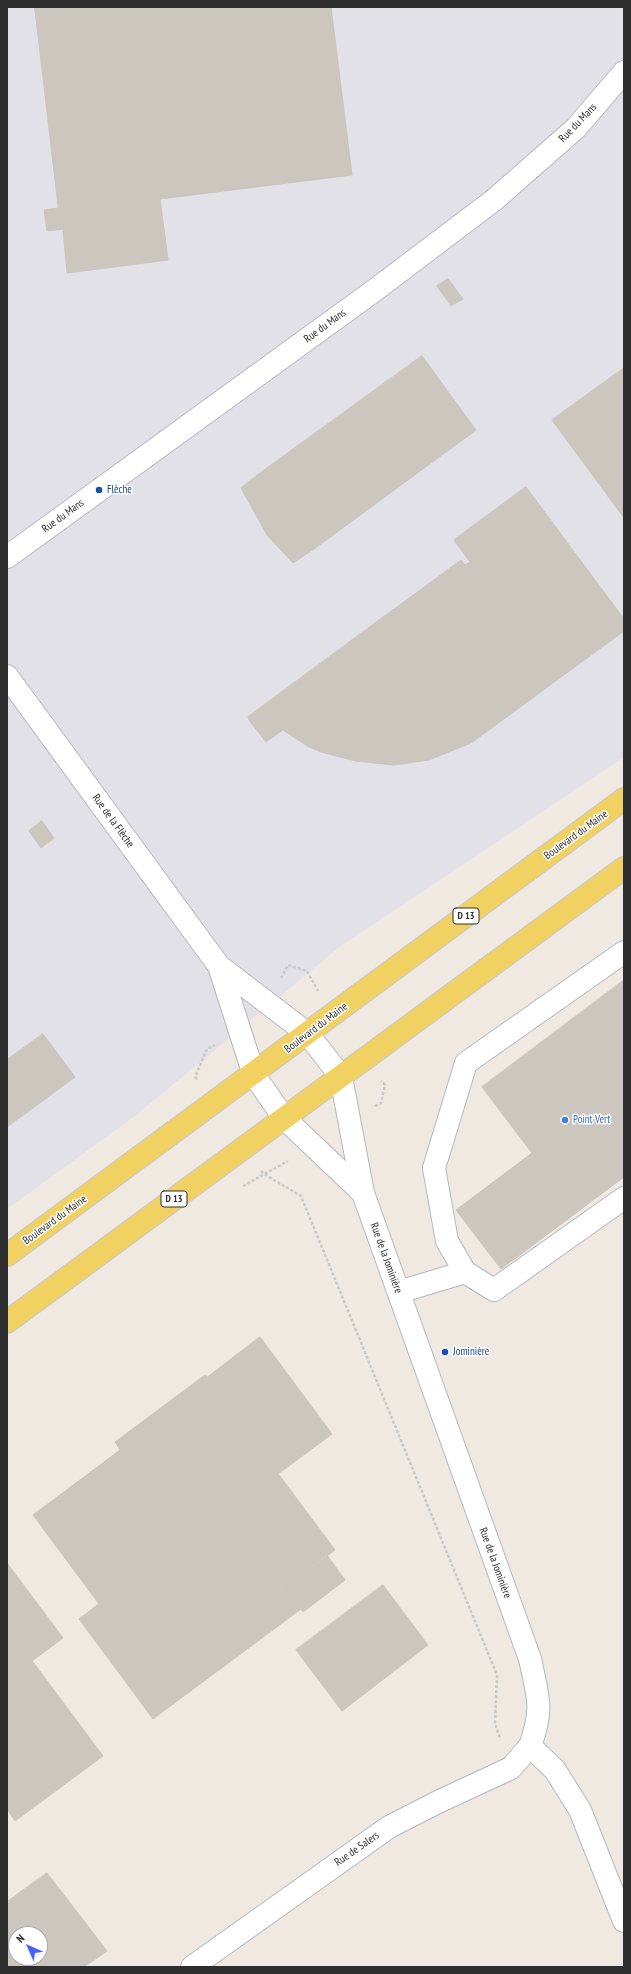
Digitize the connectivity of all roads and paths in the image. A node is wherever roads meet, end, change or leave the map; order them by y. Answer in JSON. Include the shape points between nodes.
{"nodes":[{"id":1,"x":624,"y":72,"type":"edge"},
{"id":2,"x":7,"y":557,"type":"edge"},
{"id":3,"x":7,"y":676,"type":"edge"},
{"id":4,"x":624,"y":799,"type":"edge"},
{"id":5,"x":624,"y":868,"type":"edge"},
{"id":6,"x":624,"y":952,"type":"edge"},
{"id":7,"x":219,"y":966,"type":"junction"},
{"id":8,"x":308,"y":1034,"type":"junction"},
{"id":9,"x":254,"y":1074,"type":"junction"},
{"id":10,"x":341,"y":1077,"type":"junction"},
{"id":11,"x":284,"y":1118,"type":"junction"},
{"id":12,"x":264,"y":1174,"type":"dead end"},
{"id":13,"x":363,"y":1193,"type":"junction"},
{"id":14,"x":624,"y":1198,"type":"edge"},
{"id":15,"x":7,"y":1256,"type":"edge"},
{"id":16,"x":465,"y":1272,"type":"junction"},
{"id":17,"x":399,"y":1292,"type":"junction"},
{"id":18,"x":7,"y":1322,"type":"edge"},
{"id":19,"x":530,"y":1746,"type":"junction"},
{"id":20,"x":511,"y":1768,"type":"junction"},
{"id":21,"x":624,"y":1921,"type":"edge"},
{"id":22,"x":192,"y":1967,"type":"edge"}],
"edges":[{"from":1,"to":2,"type":"street","name":"Rue du Mans","via":[[576,128],[494,200],[375,290]]},
{"from":3,"to":7,"type":"street","name":"Rue de la Flèche"},
{"from":4,"to":8,"type":"main road","name":"Boulevard du Maine","number":"D 13"},
{"from":5,"to":10,"type":"main road","number":"D 13"},
{"from":6,"to":16,"type":"street","via":[[466,1063],[434,1168],[447,1241]]},
{"from":7,"to":8,"type":"street"},
{"from":7,"to":9,"type":"street"},
{"from":8,"to":9,"type":"main road","name":"Boulevard du Maine","number":"D 13"},
{"from":8,"to":10,"type":"street"},
{"from":9,"to":11,"type":"street"},
{"from":9,"to":15,"type":"main road","name":"Boulevard du Maine","number":"D 13"},
{"from":10,"to":11,"type":"main road","number":"D 13"},
{"from":10,"to":13,"type":"street","name":"Rue de la Jominière"},
{"from":11,"to":13,"type":"street"},
{"from":11,"to":18,"type":"main road","number":"D 13"},
{"from":12,"to":20,"type":"path","via":[[301,1196],[497,1675],[495,1724]]},
{"from":13,"to":17,"type":"street","name":"Rue de la Jominière"},
{"from":14,"to":16,"type":"street","via":[[494,1290]]},
{"from":16,"to":17,"type":"street"},
{"from":17,"to":19,"type":"street","name":"Rue de la Jominière","via":[[530,1659],[540,1704],[538,1726]]},
{"from":19,"to":20,"type":"street","name":"Rue de Salers"},
{"from":19,"to":21,"type":"street","via":[[555,1770],[580,1810]]},
{"from":20,"to":22,"type":"street","name":"Rue de Salers","via":[[389,1827]]}]}
